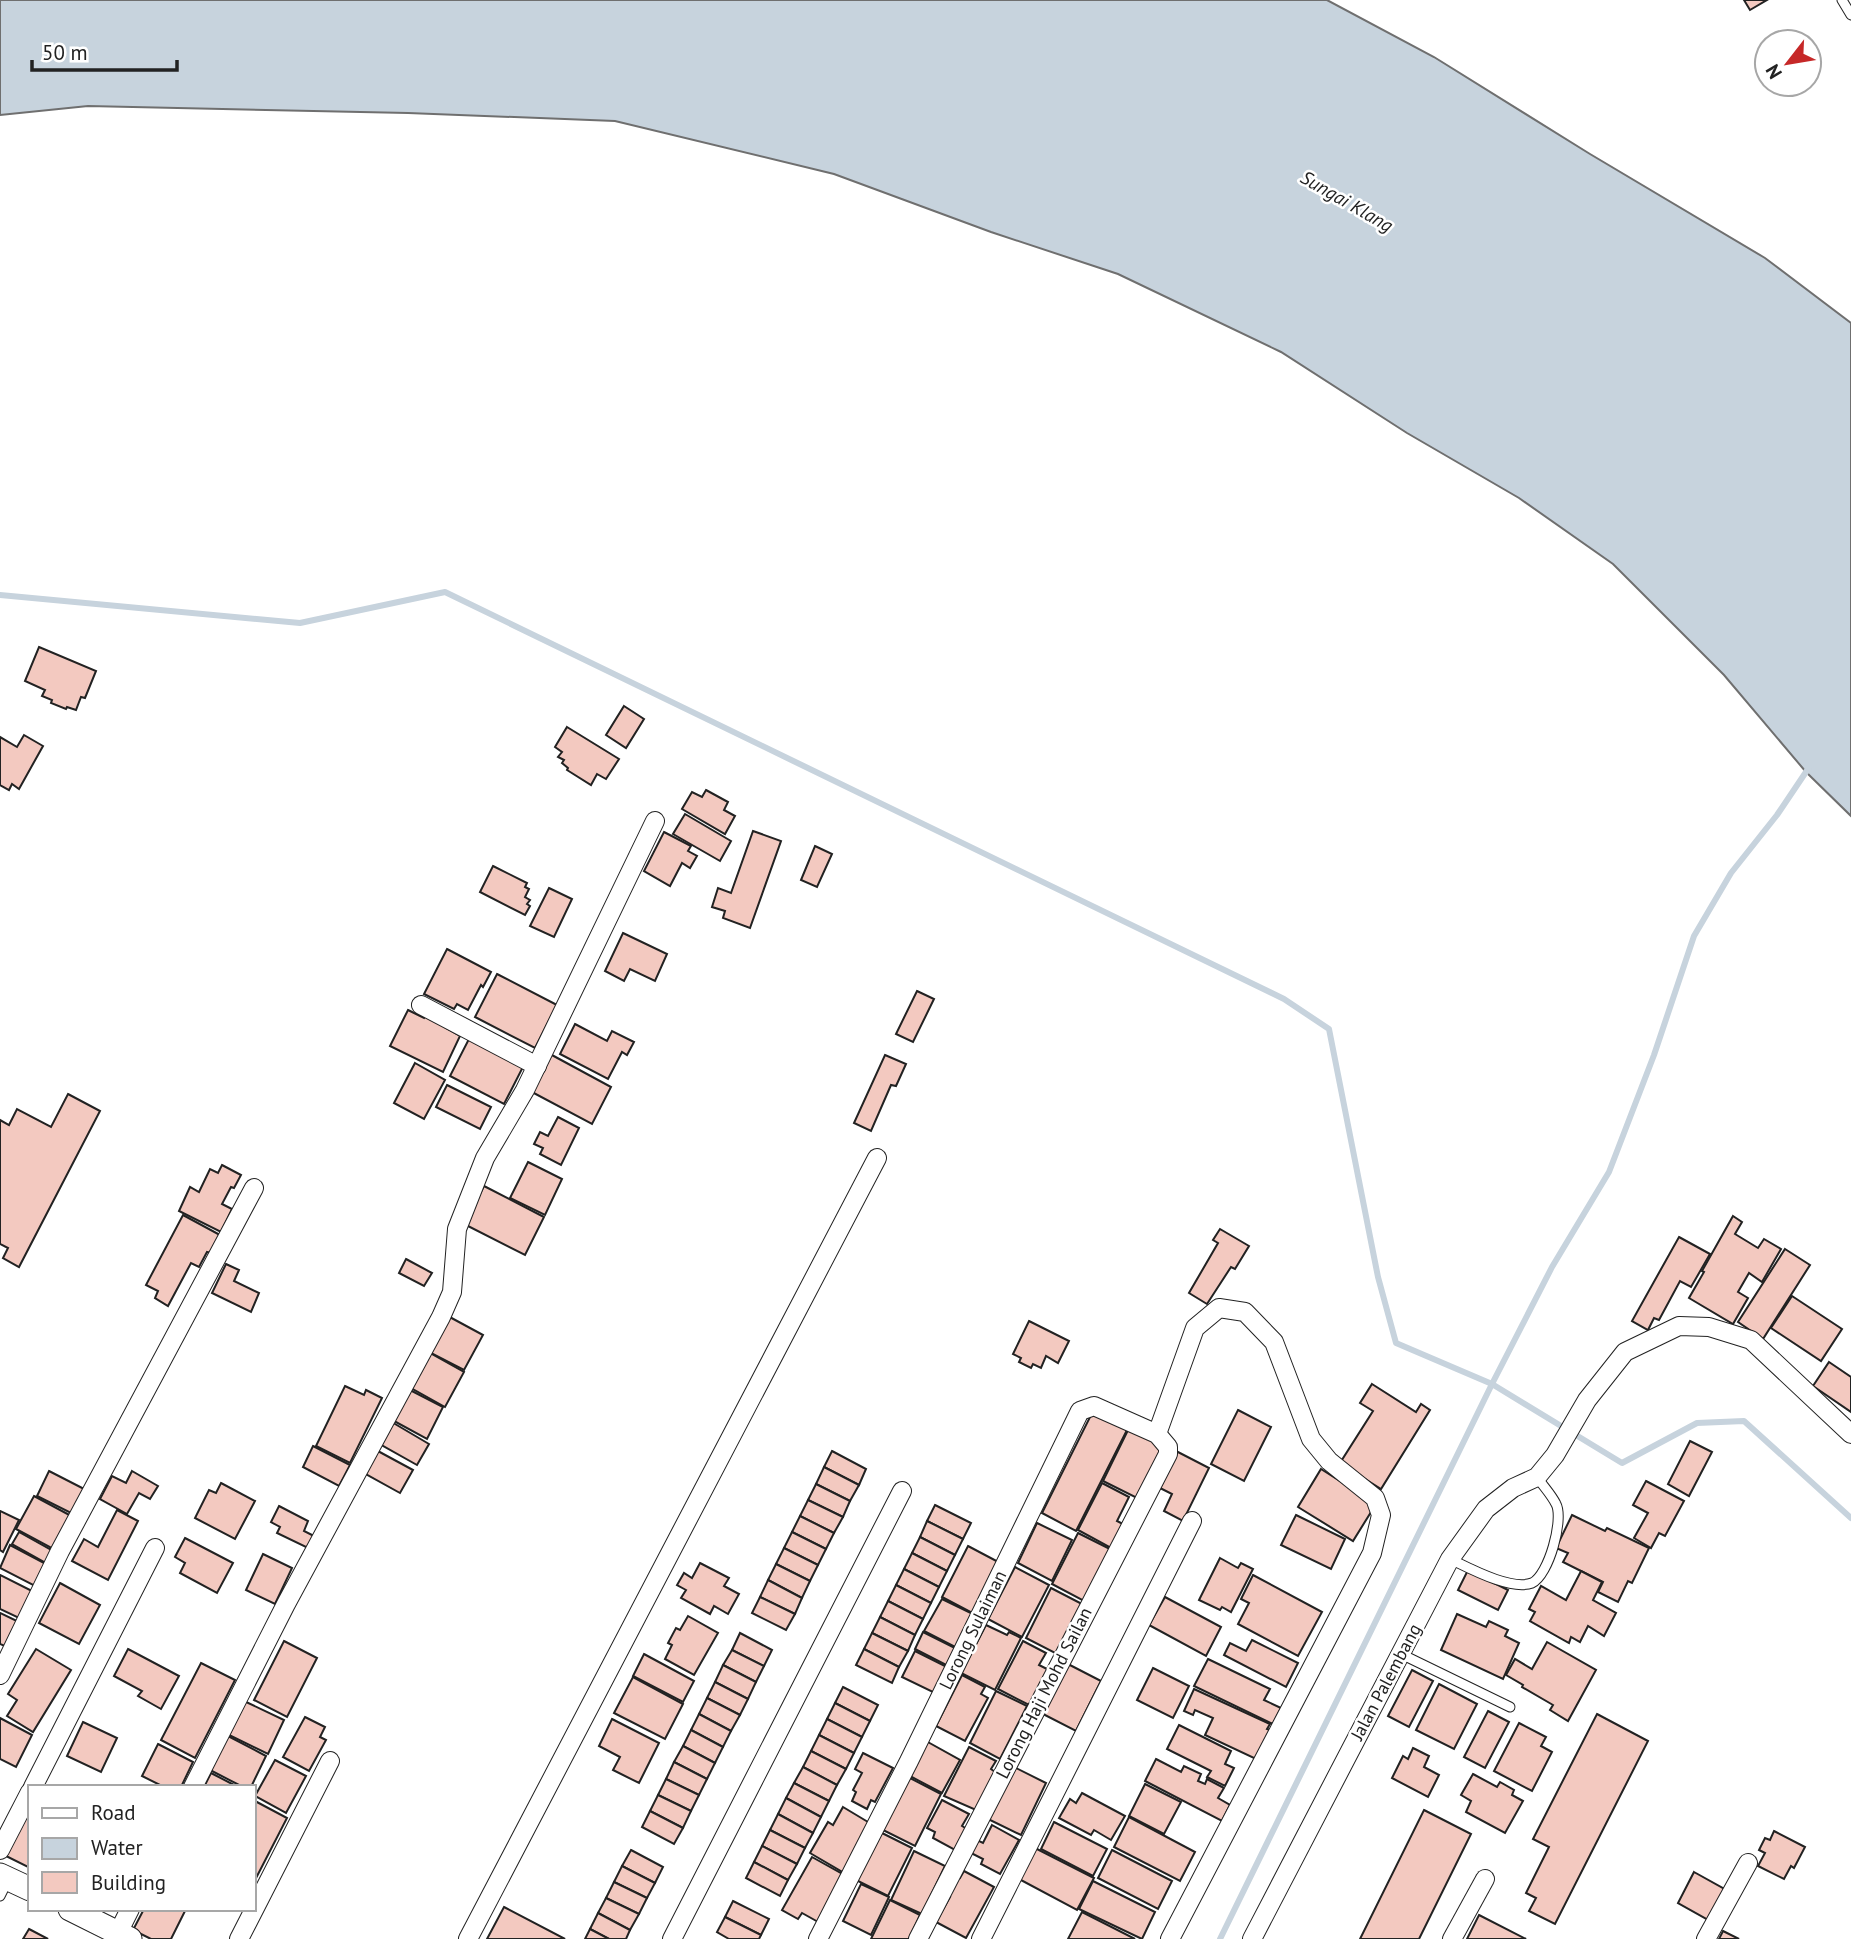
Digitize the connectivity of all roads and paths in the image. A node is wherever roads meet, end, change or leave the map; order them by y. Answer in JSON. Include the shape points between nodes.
{"nodes":[{"id":1,"x":1842,"y":0,"type":"edge"},
{"id":2,"x":1851,"y":15,"type":"edge"},
{"id":3,"x":655,"y":821,"type":"dead end"},
{"id":4,"x":421,"y":1004,"type":"dead end"},
{"id":5,"x":537,"y":1066,"type":"junction"},
{"id":6,"x":877,"y":1158,"type":"dead end"},
{"id":7,"x":254,"y":1188,"type":"dead end"},
{"id":8,"x":1851,"y":1434,"type":"edge"},
{"id":9,"x":1163,"y":1440,"type":"junction"},
{"id":10,"x":1537,"y":1477,"type":"junction"},
{"id":11,"x":902,"y":1491,"type":"dead end"},
{"id":12,"x":1192,"y":1521,"type":"dead end"},
{"id":13,"x":155,"y":1548,"type":"dead end"},
{"id":14,"x":1450,"y":1559,"type":"junction"},
{"id":15,"x":1401,"y":1654,"type":"junction"},
{"id":16,"x":0,"y":1675,"type":"edge"},
{"id":17,"x":1510,"y":1707,"type":"dead end"},
{"id":18,"x":330,"y":1762,"type":"dead end"},
{"id":19,"x":34,"y":1785,"type":"edge"},
{"id":20,"x":193,"y":1785,"type":"edge"},
{"id":21,"x":28,"y":1796,"type":"edge"},
{"id":22,"x":0,"y":1850,"type":"edge"},
{"id":23,"x":1748,"y":1863,"type":"dead end"},
{"id":24,"x":1485,"y":1879,"type":"dead end"},
{"id":25,"x":3,"y":1883,"type":"edge"},
{"id":26,"x":28,"y":1889,"type":"edge"},
{"id":27,"x":256,"y":1906,"type":"edge"},
{"id":28,"x":74,"y":1911,"type":"edge"},
{"id":29,"x":130,"y":1911,"type":"edge"},
{"id":30,"x":253,"y":1911,"type":"edge"},
{"id":31,"x":124,"y":1936,"type":"edge"},
{"id":32,"x":239,"y":1939,"type":"edge"},
{"id":33,"x":468,"y":1939,"type":"edge"},
{"id":34,"x":672,"y":1939,"type":"edge"},
{"id":35,"x":818,"y":1939,"type":"edge"},
{"id":36,"x":918,"y":1939,"type":"edge"},
{"id":37,"x":981,"y":1939,"type":"edge"},
{"id":38,"x":1170,"y":1939,"type":"edge"},
{"id":39,"x":1252,"y":1939,"type":"edge"},
{"id":40,"x":1451,"y":1939,"type":"edge"},
{"id":41,"x":1706,"y":1939,"type":"edge"}],
"edges":[{"from":1,"to":2,"type":"lane"},
{"from":3,"to":5,"type":"street"},
{"from":4,"to":5,"type":"street"},
{"from":5,"to":20,"type":"street","via":[[485,1158],[457,1230],[452,1292],[441,1317]]},
{"from":6,"to":33,"type":"street"},
{"from":7,"to":16,"type":"street","via":[[60,1551]]},
{"from":8,"to":10,"type":"street","name":"Jalan Palembang","via":[[1751,1340],[1709,1327],[1679,1326],[1625,1352]]},
{"from":9,"to":35,"type":"street","name":"Lorong Sulaiman","via":[[1094,1406],[1080,1412]]},
{"from":9,"to":36,"type":"street","name":"Lorong Haji Mohd Sailan","via":[[1168,1454]]},
{"from":9,"to":38,"type":"street","name":"Lorong Haji Mohd Sailan","via":[[1195,1328],[1219,1308],[1245,1312],[1274,1342],[1311,1439],[1329,1461],[1374,1498],[1381,1515],[1372,1553]]},
{"from":10,"to":14,"type":"street","name":"Jalan Palembang","via":[[1486,1509]]},
{"from":10,"to":14,"type":"lane","via":[[1557,1505],[1559,1522],[1540,1576],[1532,1583],[1517,1584],[1485,1576]]},
{"from":11,"to":34,"type":"street"},
{"from":12,"to":37,"type":"street"},
{"from":13,"to":19,"type":"street"},
{"from":14,"to":15,"type":"street","name":"Jalan Palembang"},
{"from":15,"to":17,"type":"lane"},
{"from":15,"to":39,"type":"street","name":"Jalan Palembang"},
{"from":18,"to":27,"type":"street"},
{"from":21,"to":22,"type":"street"},
{"from":23,"to":41,"type":"street"},
{"from":24,"to":40,"type":"street"},
{"from":25,"to":26,"type":"street"},
{"from":28,"to":31,"type":"street"},
{"from":29,"to":31,"type":"street"},
{"from":30,"to":32,"type":"street"}]}
